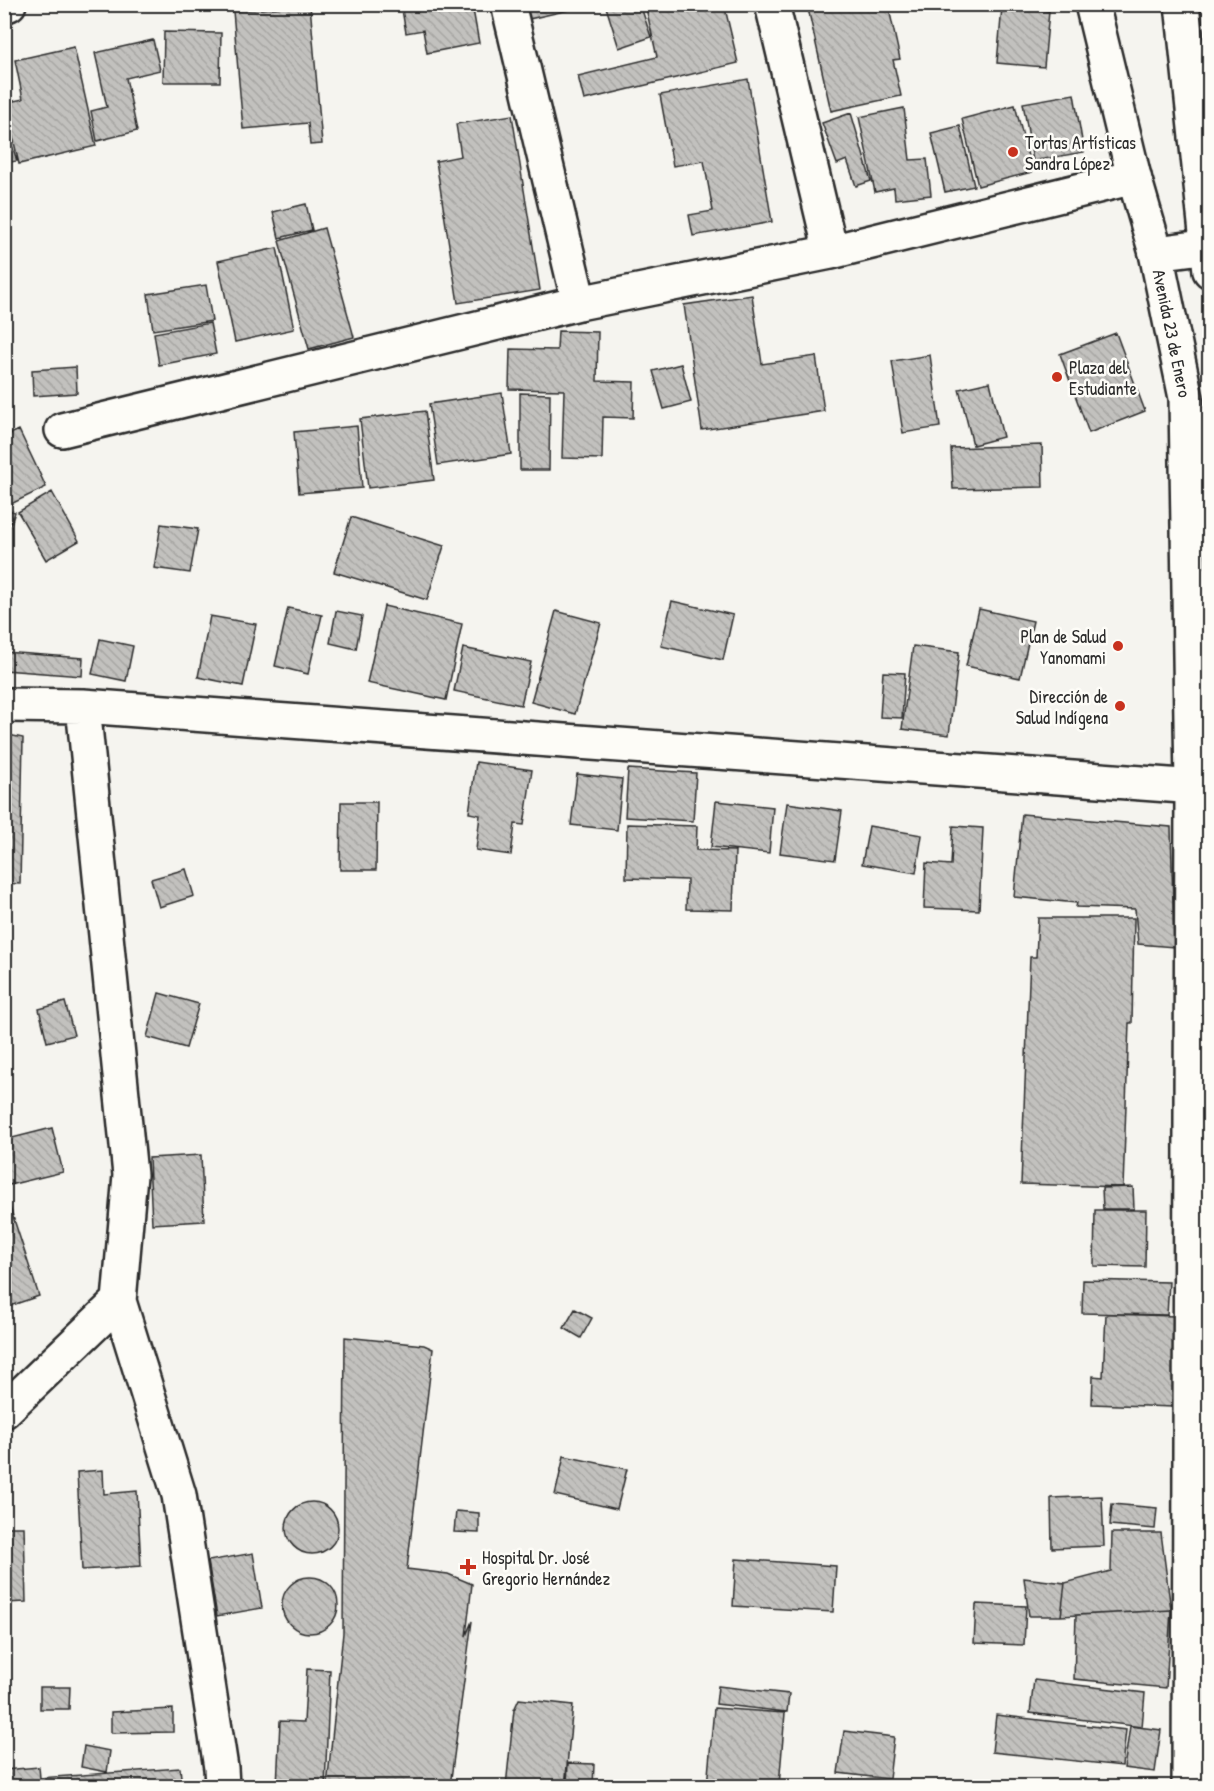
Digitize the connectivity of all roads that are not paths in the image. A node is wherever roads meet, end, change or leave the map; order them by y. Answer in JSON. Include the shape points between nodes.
{"nodes":[{"id":1,"x":9,"y":4,"type":"edge"},
{"id":2,"x":508,"y":4,"type":"edge"},
{"id":3,"x":772,"y":4,"type":"edge"},
{"id":4,"x":1092,"y":4,"type":"edge"},
{"id":5,"x":1182,"y":4,"type":"edge"},
{"id":6,"x":4,"y":6,"type":"edge"},
{"id":7,"x":1134,"y":177,"type":"junction"},
{"id":8,"x":831,"y":252,"type":"junction"},
{"id":9,"x":1156,"y":253,"type":"junction"},
{"id":10,"x":1209,"y":255,"type":"edge"},
{"id":11,"x":579,"y":303,"type":"junction"},
{"id":12,"x":62,"y":430,"type":"dead end"},
{"id":13,"x":4,"y":705,"type":"edge"},
{"id":14,"x":83,"y":706,"type":"junction"},
{"id":15,"x":1201,"y":787,"type":"edge"},
{"id":16,"x":119,"y":1301,"type":"junction"},
{"id":17,"x":4,"y":1411,"type":"edge"},
{"id":18,"x":222,"y":1786,"type":"edge"},
{"id":19,"x":1189,"y":1786,"type":"edge"}],
"edges":[{"from":1,"to":6,"type":"street"},
{"from":2,"to":11,"type":"street"},
{"from":3,"to":8,"type":"street"},
{"from":4,"to":7,"type":"street","name":"Avenida 23 de Enero"},
{"from":5,"to":10,"type":"street"},
{"from":7,"to":8,"type":"street"},
{"from":7,"to":9,"type":"street","name":"Avenida 23 de Enero"},
{"from":8,"to":11,"type":"street"},
{"from":9,"to":10,"type":"street"},
{"from":9,"to":15,"type":"street","name":"Avenida 23 de Enero","via":[[1186,398]]},
{"from":11,"to":12,"type":"street"},
{"from":13,"to":14,"type":"street"},
{"from":14,"to":15,"type":"street"},
{"from":14,"to":16,"type":"street","via":[[130,1175]]},
{"from":15,"to":19,"type":"street","name":"Avenida 23 de Enero"},
{"from":16,"to":17,"type":"street"},
{"from":16,"to":18,"type":"street","via":[[179,1495]]}]}
